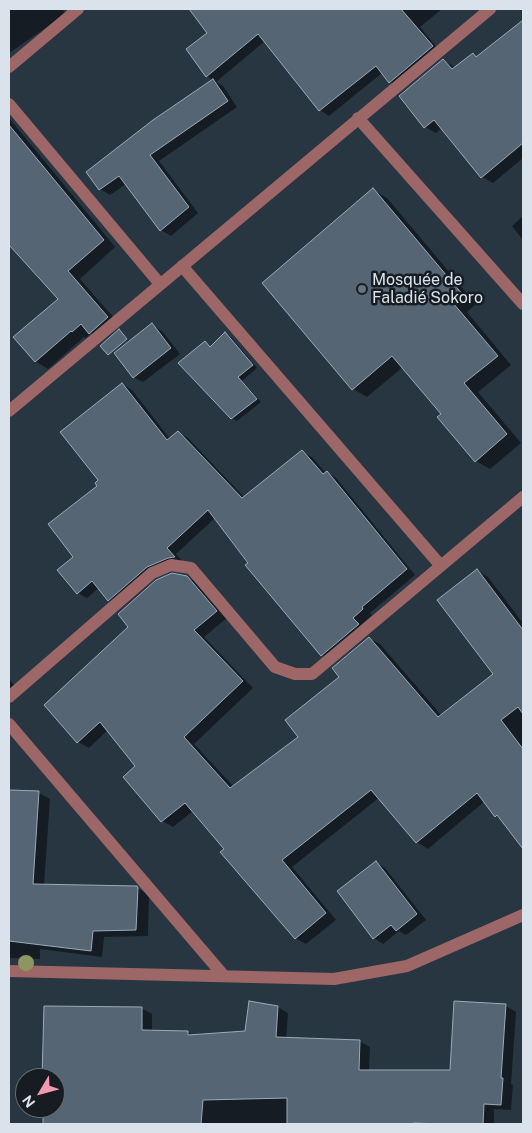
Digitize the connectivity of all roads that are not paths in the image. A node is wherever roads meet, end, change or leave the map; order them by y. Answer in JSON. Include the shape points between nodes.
{"nodes":[{"id":1,"x":78,"y":9,"type":"edge"},
{"id":2,"x":490,"y":9,"type":"edge"},
{"id":3,"x":9,"y":67,"type":"edge"},
{"id":4,"x":9,"y":104,"type":"edge"},
{"id":5,"x":358,"y":118,"type":"junction"},
{"id":6,"x":182,"y":266,"type":"junction"},
{"id":7,"x":160,"y":284,"type":"junction"},
{"id":8,"x":523,"y":304,"type":"edge"},
{"id":9,"x":9,"y":411,"type":"edge"},
{"id":10,"x":523,"y":497,"type":"edge"},
{"id":11,"x":441,"y":566,"type":"junction"},
{"id":12,"x":9,"y":698,"type":"edge"},
{"id":13,"x":9,"y":724,"type":"edge"},
{"id":14,"x":523,"y":915,"type":"edge"},
{"id":15,"x":9,"y":971,"type":"edge"},
{"id":16,"x":224,"y":976,"type":"junction"}],
"edges":[{"from":1,"to":3,"type":"street"},
{"from":2,"to":5,"type":"street"},
{"from":4,"to":7,"type":"street"},
{"from":5,"to":6,"type":"street"},
{"from":5,"to":8,"type":"street"},
{"from":6,"to":7,"type":"street"},
{"from":6,"to":11,"type":"street"},
{"from":7,"to":9,"type":"street"},
{"from":10,"to":11,"type":"street"},
{"from":11,"to":12,"type":"street","via":[[312,674],[295,674],[275,667],[191,568],[171,565],[152,573]]},
{"from":13,"to":16,"type":"street"},
{"from":14,"to":16,"type":"street","via":[[407,966],[334,979]]},
{"from":15,"to":16,"type":"street"}]}
